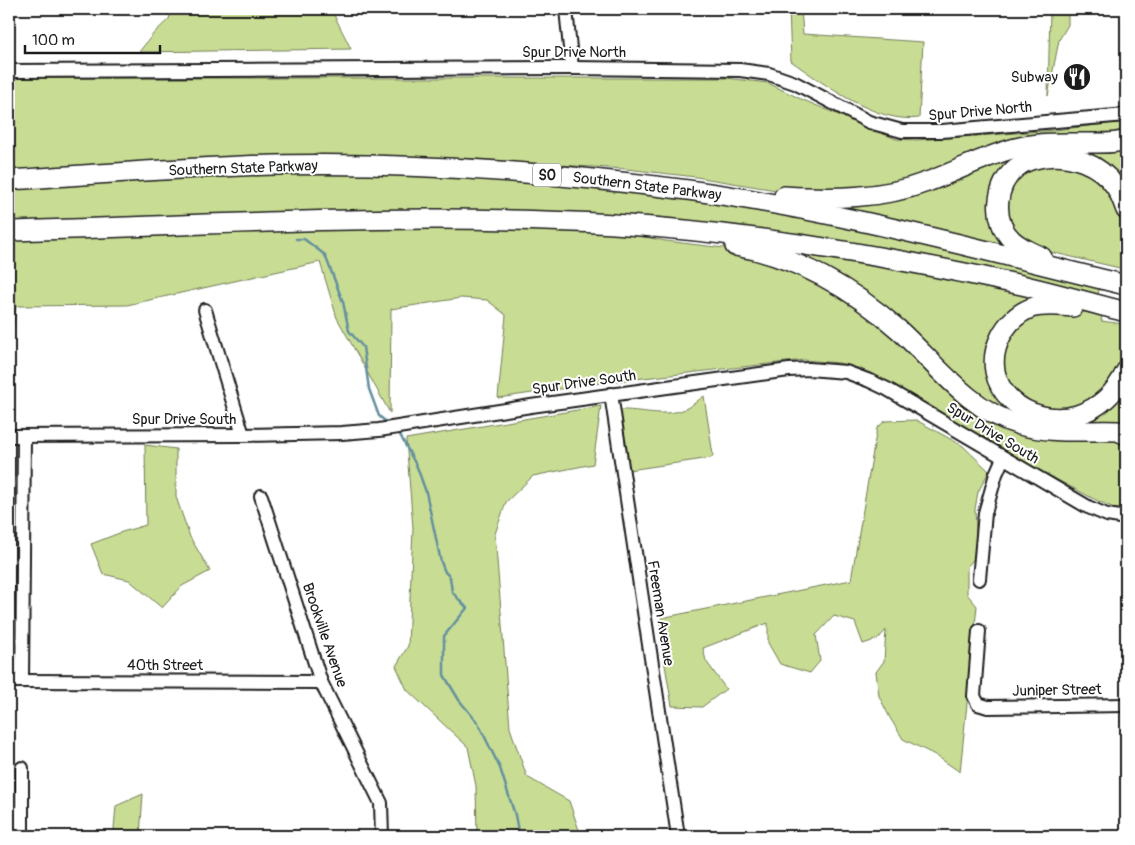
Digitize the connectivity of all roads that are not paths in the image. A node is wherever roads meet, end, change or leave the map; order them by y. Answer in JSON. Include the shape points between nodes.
{"nodes":[{"id":1,"x":566,"y":9,"type":"edge"},
{"id":2,"x":572,"y":68,"type":"junction"},
{"id":3,"x":9,"y":71,"type":"edge"},
{"id":4,"x":1126,"y":115,"type":"edge"},
{"id":5,"x":1126,"y":140,"type":"edge"},
{"id":6,"x":9,"y":180,"type":"edge"},
{"id":7,"x":689,"y":190,"type":"junction"},
{"id":8,"x":1126,"y":210,"type":"edge"},
{"id":9,"x":616,"y":225,"type":"junction"},
{"id":10,"x":9,"y":231,"type":"edge"},
{"id":11,"x":1077,"y":273,"type":"junction"},
{"id":12,"x":1126,"y":285,"type":"edge"},
{"id":13,"x":205,"y":310,"type":"dead end"},
{"id":14,"x":1122,"y":311,"type":"edge"},
{"id":15,"x":1126,"y":370,"type":"edge"},
{"id":16,"x":611,"y":394,"type":"junction"},
{"id":17,"x":243,"y":435,"type":"junction"},
{"id":18,"x":1126,"y":435,"type":"edge"},
{"id":19,"x":9,"y":436,"type":"edge"},
{"id":20,"x":24,"y":436,"type":"junction"},
{"id":21,"x":1004,"y":458,"type":"junction"},
{"id":22,"x":261,"y":496,"type":"dead end"},
{"id":23,"x":1126,"y":518,"type":"edge"},
{"id":24,"x":979,"y":579,"type":"dead end"},
{"id":25,"x":979,"y":631,"type":"dead end"},
{"id":26,"x":9,"y":681,"type":"edge"},
{"id":27,"x":22,"y":681,"type":"junction"},
{"id":28,"x":321,"y":682,"type":"junction"},
{"id":29,"x":1126,"y":705,"type":"edge"},
{"id":30,"x":22,"y":768,"type":"dead end"},
{"id":31,"x":22,"y":836,"type":"edge"},
{"id":32,"x":382,"y":836,"type":"edge"},
{"id":33,"x":678,"y":836,"type":"edge"}],
"edges":[{"from":1,"to":2,"type":"street"},
{"from":2,"to":3,"type":"street","name":"Spur Drive North"},
{"from":2,"to":4,"type":"street","name":"Spur Drive North","via":[[758,72],[796,83],[869,122],[907,132]]},
{"from":5,"to":7,"type":"highway","via":[[1020,147],[926,183],[848,197],[804,198]]},
{"from":6,"to":7,"type":"highway","name":"Southern State Parkway","number":"SO","via":[[242,166],[341,165],[514,172]]},
{"from":7,"to":11,"type":"highway","name":"Southern State Parkway","number":"SO","via":[[830,215]]},
{"from":8,"to":11,"type":"highway","via":[[1116,186],[1103,173],[1087,163],[1066,157],[1030,160],[1015,168],[1005,180],[998,212],[1011,239],[1024,249]]},
{"from":9,"to":10,"type":"highway","via":[[520,220],[362,219]]},
{"from":9,"to":14,"type":"highway","via":[[766,239],[846,251],[1019,284]]},
{"from":9,"to":18,"type":"highway","via":[[740,246],[810,269],[871,307],[961,390],[997,416],[1047,430],[1118,431]]},
{"from":11,"to":12,"type":"highway","name":"Southern State Parkway","number":"SO"},
{"from":13,"to":17,"type":"street"},
{"from":14,"to":15,"type":"highway","via":[[1048,305],[1031,308],[1016,316],[1006,327],[994,358],[996,375],[1015,404],[1032,414],[1048,418],[1066,418],[1098,405],[1110,396]]},
{"from":16,"to":17,"type":"street","name":"Spur Drive South","via":[[379,430]]},
{"from":16,"to":21,"type":"street","name":"Spur Drive South","via":[[809,368],[846,372],[888,389]]},
{"from":16,"to":33,"type":"street","name":"Freeman Avenue"},
{"from":17,"to":20,"type":"street","name":"Spur Drive South"},
{"from":19,"to":20,"type":"street","name":"Spur Drive South"},
{"from":20,"to":27,"type":"street"},
{"from":21,"to":23,"type":"street","name":"Spur Drive South","via":[[1088,507]]},
{"from":21,"to":24,"type":"street","via":[[985,513]]},
{"from":22,"to":28,"type":"street","name":"Brookville Avenue"},
{"from":25,"to":29,"type":"street","name":"Juniper Street","via":[[974,696],[978,704],[988,707]]},
{"from":26,"to":27,"type":"street","name":"40th Street"},
{"from":27,"to":28,"type":"street","name":"40th Street"},
{"from":28,"to":32,"type":"street","name":"Brookville Avenue","via":[[381,802]]},
{"from":30,"to":31,"type":"street"}]}
